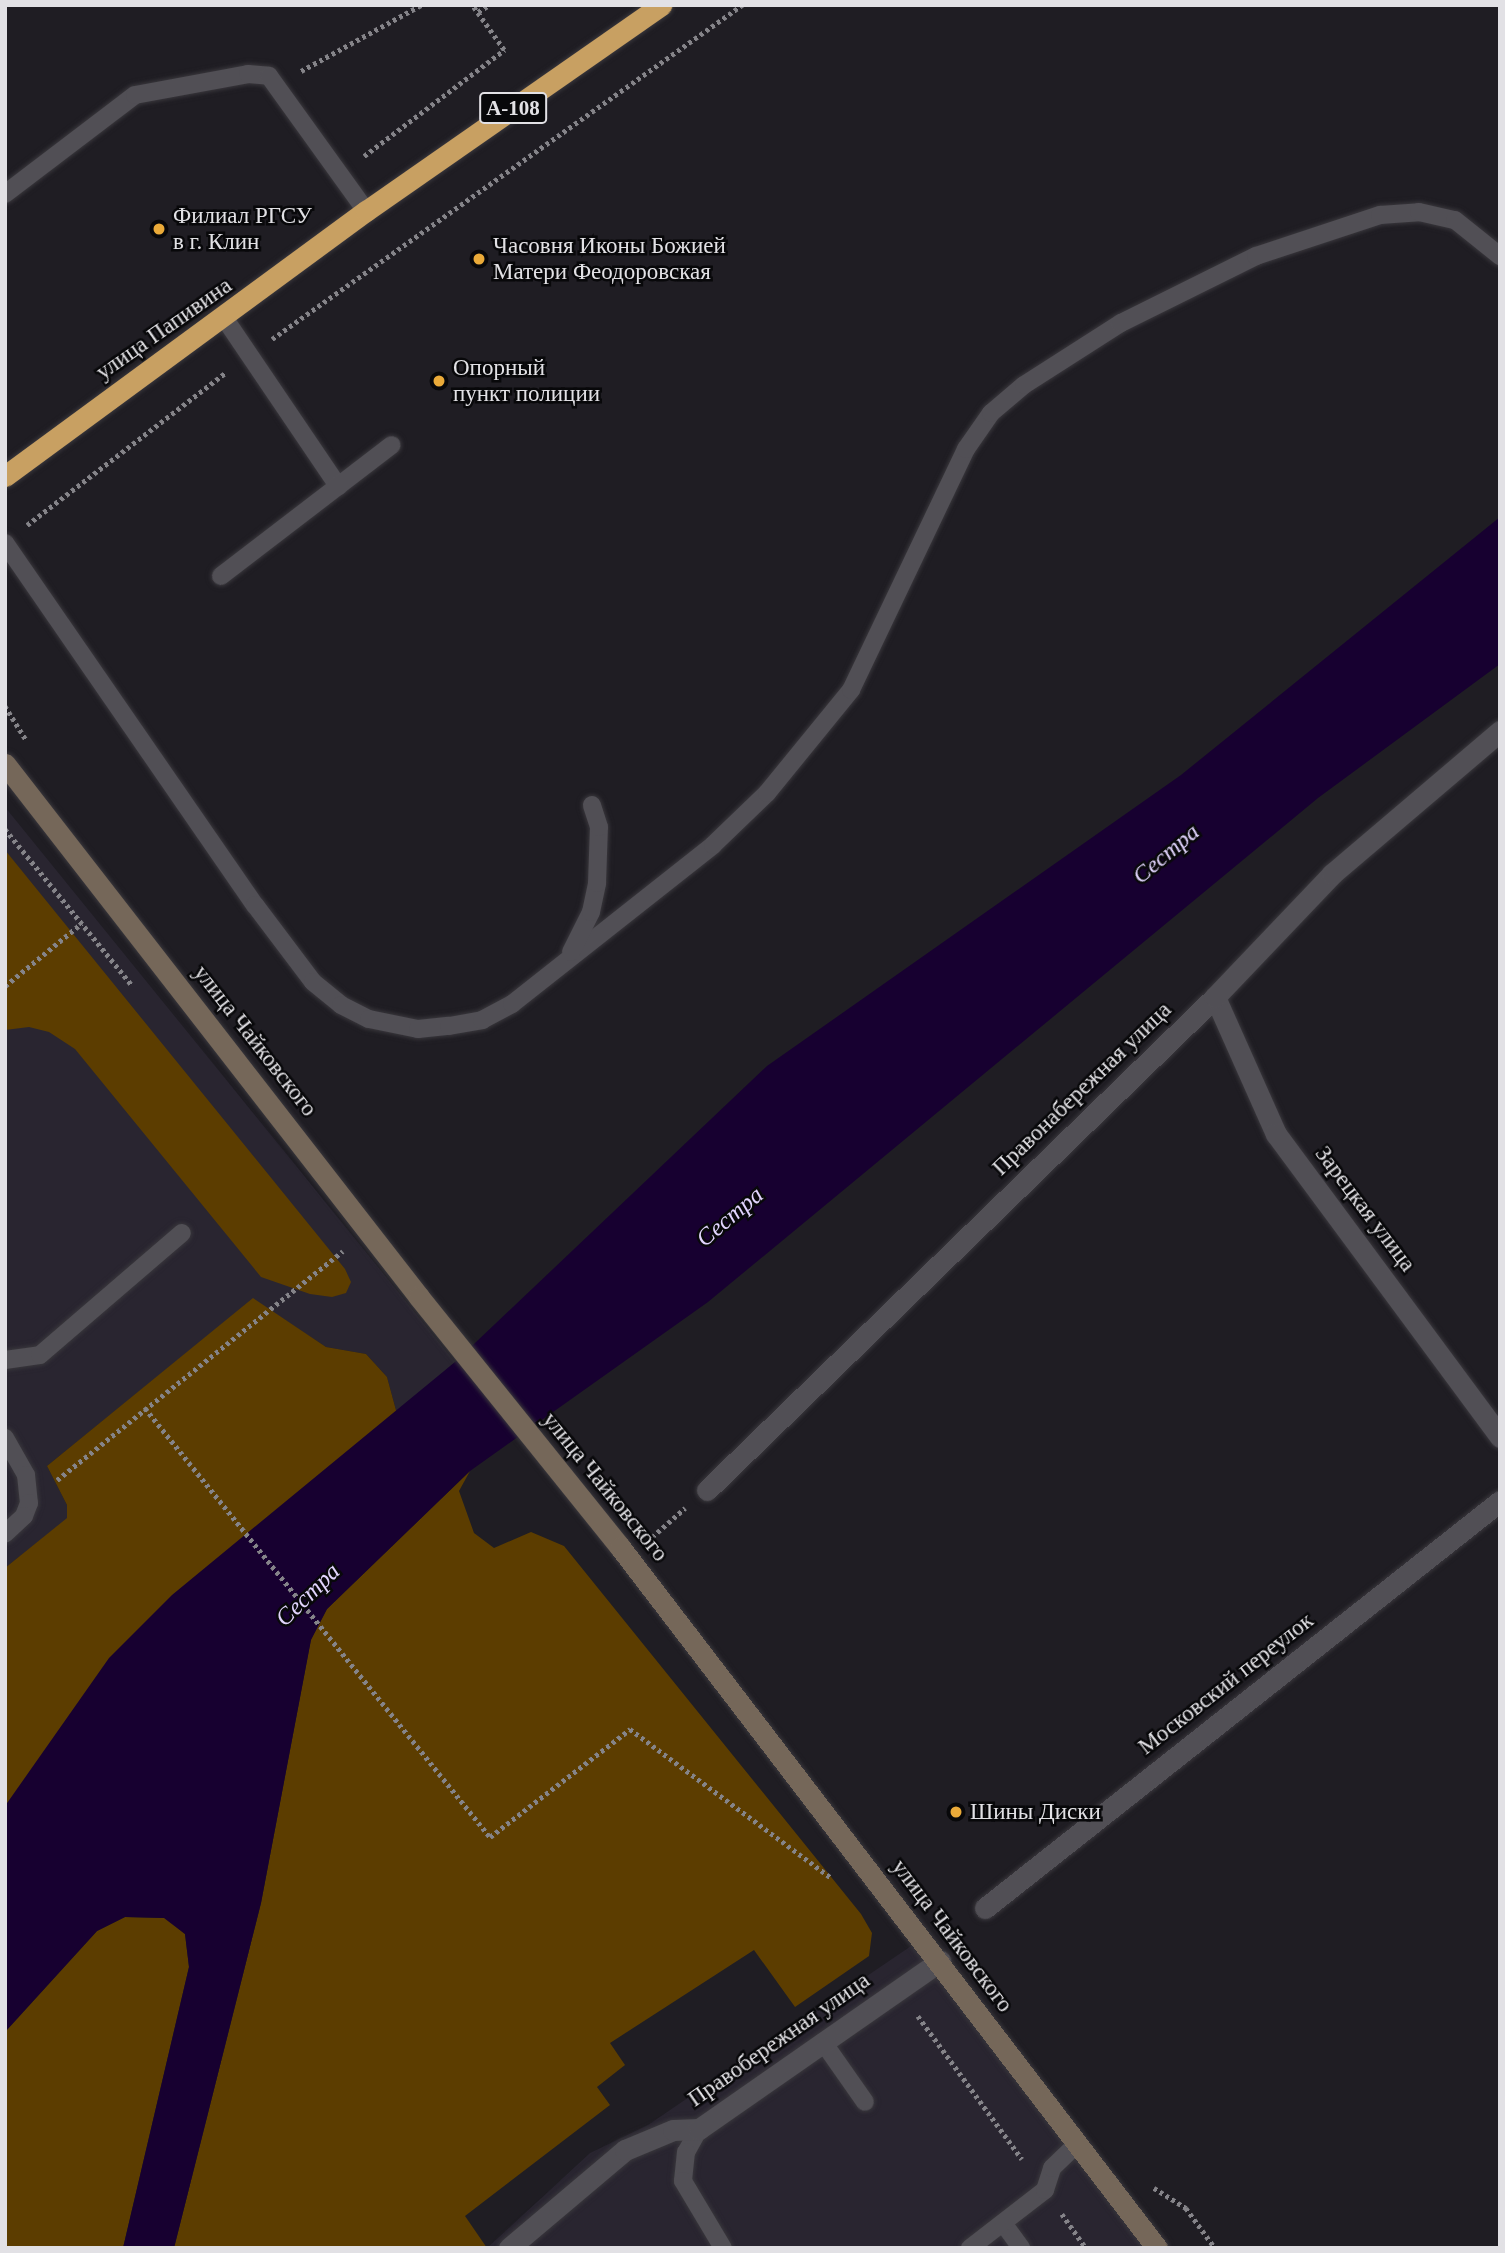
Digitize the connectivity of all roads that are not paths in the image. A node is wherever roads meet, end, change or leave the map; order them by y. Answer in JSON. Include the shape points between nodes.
{"nodes":[{"id":1,"x":661,"y":5,"type":"edge"},
{"id":2,"x":5,"y":194,"type":"edge"},
{"id":3,"x":366,"y":211,"type":"junction"},
{"id":4,"x":1500,"y":256,"type":"edge"},
{"id":5,"x":225,"y":319,"type":"junction"},
{"id":6,"x":392,"y":445,"type":"dead end"},
{"id":7,"x":5,"y":476,"type":"edge"},
{"id":8,"x":338,"y":486,"type":"junction"},
{"id":9,"x":11,"y":538,"type":"edge"},
{"id":10,"x":221,"y":576,"type":"dead end"},
{"id":11,"x":1500,"y":731,"type":"edge"},
{"id":12,"x":5,"y":764,"type":"edge"},
{"id":13,"x":592,"y":805,"type":"dead end"},
{"id":14,"x":565,"y":963,"type":"junction"},
{"id":15,"x":1215,"y":997,"type":"junction"},
{"id":16,"x":182,"y":1233,"type":"dead end"},
{"id":17,"x":5,"y":1360,"type":"edge"},
{"id":18,"x":1500,"y":1437,"type":"edge"},
{"id":19,"x":5,"y":1438,"type":"edge"},
{"id":20,"x":706,"y":1490,"type":"road end"},
{"id":21,"x":1500,"y":1501,"type":"edge"},
{"id":22,"x":5,"y":1534,"type":"edge"},
{"id":23,"x":985,"y":1908,"type":"dead end"},
{"id":24,"x":940,"y":1961,"type":"junction"},
{"id":25,"x":823,"y":2042,"type":"junction"},
{"id":26,"x":865,"y":2102,"type":"dead end"},
{"id":27,"x":699,"y":2129,"type":"junction"},
{"id":28,"x":1077,"y":2144,"type":"junction"},
{"id":29,"x":1003,"y":2223,"type":"junction"},
{"id":30,"x":509,"y":2248,"type":"edge"},
{"id":31,"x":723,"y":2248,"type":"edge"},
{"id":32,"x":970,"y":2248,"type":"edge"},
{"id":33,"x":1021,"y":2248,"type":"edge"},
{"id":34,"x":1157,"y":2248,"type":"edge"}],
"edges":[{"from":1,"to":3,"type":"highway","name":"улица Папивина","number":"А-108"},
{"from":2,"to":3,"type":"lane","via":[[135,95],[248,74],[269,76]]},
{"from":3,"to":5,"type":"highway","name":"улица Папивина","number":"А-108"},
{"from":4,"to":14,"type":"lane","via":[[1455,220],[1419,212],[1380,215],[1256,256],[1122,323],[1024,385],[991,413],[966,449],[852,690],[822,728],[767,793],[713,845]]},
{"from":5,"to":7,"type":"highway","name":"улица Папивина","number":"А-108"},
{"from":5,"to":8,"type":"lane"},
{"from":6,"to":8,"type":"lane"},
{"from":8,"to":10,"type":"lane"},
{"from":9,"to":14,"type":"lane","via":[[281,942],[313,982],[341,1005],[396,1026],[449,1026],[482,1020],[512,1004]]},
{"from":11,"to":15,"type":"street","name":"Правонабережная улица","via":[[1332,874]]},
{"from":12,"to":24,"type":"street","name":"улица Чайковского"},
{"from":13,"to":14,"type":"lane","via":[[599,827],[600,856],[593,902],[583,934]]},
{"from":15,"to":18,"type":"street","name":"Зарецкая улица","via":[[1276,1134]]},
{"from":15,"to":20,"type":"street","name":"Правонабережная улица"},
{"from":16,"to":17,"type":"lane","via":[[40,1355]]},
{"from":19,"to":22,"type":"lane","via":[[26,1475],[29,1503],[24,1516]]},
{"from":21,"to":23,"type":"street","name":"Московский переулок"},
{"from":24,"to":25,"type":"street","name":"Правобережная улица"},
{"from":24,"to":28,"type":"street","name":"улица Чайковского"},
{"from":25,"to":26,"type":"lane"},
{"from":25,"to":27,"type":"street","name":"Правобережная улица"},
{"from":27,"to":30,"type":"street","name":"Правобережная улица","via":[[673,2130],[625,2150]]},
{"from":27,"to":31,"type":"lane","via":[[686,2152],[683,2181]]},
{"from":28,"to":29,"type":"lane","via":[[1052,2168],[1045,2190]]},
{"from":28,"to":34,"type":"street","name":"улица Чайковского"},
{"from":29,"to":32,"type":"lane"},
{"from":29,"to":33,"type":"lane"}]}
